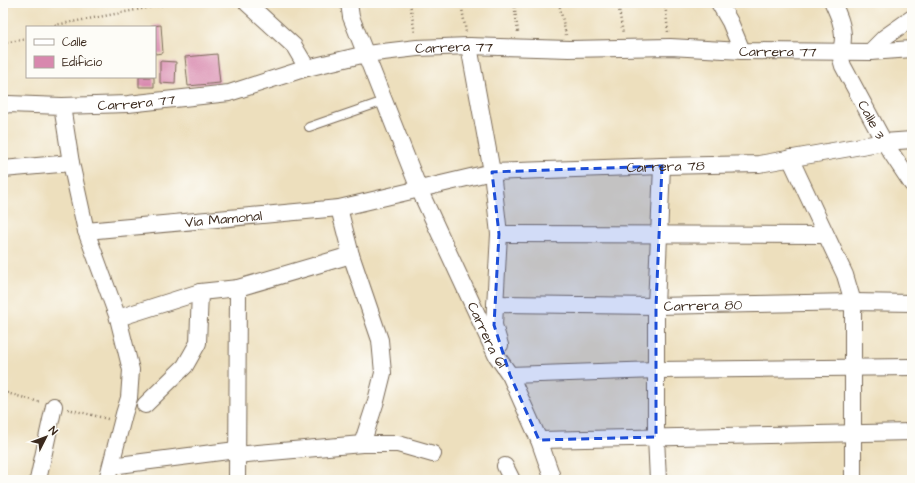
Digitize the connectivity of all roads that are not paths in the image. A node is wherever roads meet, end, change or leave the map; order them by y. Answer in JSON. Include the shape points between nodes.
{"nodes":[{"id":1,"x":247,"y":3,"type":"edge"},
{"id":2,"x":349,"y":3,"type":"edge"},
{"id":3,"x":719,"y":3,"type":"edge"},
{"id":4,"x":833,"y":3,"type":"edge"},
{"id":5,"x":912,"y":18,"type":"edge"},
{"id":6,"x":469,"y":46,"type":"junction"},
{"id":7,"x":912,"y":49,"type":"edge"},
{"id":8,"x":742,"y":51,"type":"junction"},
{"id":9,"x":840,"y":52,"type":"junction"},
{"id":10,"x":870,"y":52,"type":"junction"},
{"id":11,"x":366,"y":54,"type":"junction"},
{"id":12,"x":307,"y":68,"type":"junction"},
{"id":13,"x":384,"y":101,"type":"junction"},
{"id":14,"x":3,"y":106,"type":"edge"},
{"id":15,"x":62,"y":106,"type":"junction"},
{"id":16,"x":309,"y":127,"type":"dead end"},
{"id":17,"x":912,"y":140,"type":"edge"},
{"id":18,"x":884,"y":142,"type":"junction"},
{"id":19,"x":790,"y":158,"type":"junction"},
{"id":20,"x":71,"y":163,"type":"junction"},
{"id":21,"x":662,"y":166,"type":"junction"},
{"id":22,"x":3,"y":169,"type":"edge"},
{"id":23,"x":492,"y":172,"type":"junction"},
{"id":24,"x":912,"y":184,"type":"edge"},
{"id":25,"x":419,"y":189,"type":"junction"},
{"id":26,"x":339,"y":208,"type":"junction"},
{"id":27,"x":86,"y":231,"type":"junction"},
{"id":28,"x":499,"y":234,"type":"junction"},
{"id":29,"x":825,"y":235,"type":"junction"},
{"id":30,"x":659,"y":236,"type":"junction"},
{"id":31,"x":351,"y":255,"type":"junction"},
{"id":32,"x":238,"y":288,"type":"junction"},
{"id":33,"x":200,"y":292,"type":"junction"},
{"id":34,"x":853,"y":302,"type":"junction"},
{"id":35,"x":912,"y":303,"type":"edge"},
{"id":36,"x":495,"y":304,"type":"junction"},
{"id":37,"x":656,"y":306,"type":"junction"},
{"id":38,"x":118,"y":318,"type":"junction"},
{"id":39,"x":912,"y":366,"type":"edge"},
{"id":40,"x":852,"y":367,"type":"junction"},
{"id":41,"x":657,"y":370,"type":"junction"},
{"id":42,"x":510,"y":375,"type":"junction"},
{"id":43,"x":145,"y":405,"type":"dead end"},
{"id":44,"x":54,"y":406,"type":"dead end"},
{"id":45,"x":912,"y":432,"type":"edge"},
{"id":46,"x":853,"y":433,"type":"junction"},
{"id":47,"x":656,"y":437,"type":"junction"},
{"id":48,"x":539,"y":440,"type":"junction"},
{"id":49,"x":362,"y":444,"type":"junction"},
{"id":50,"x":236,"y":452,"type":"junction"},
{"id":51,"x":433,"y":454,"type":"dead end"},
{"id":52,"x":109,"y":473,"type":"edge"},
{"id":53,"x":38,"y":480,"type":"edge"},
{"id":54,"x":237,"y":480,"type":"edge"},
{"id":55,"x":554,"y":480,"type":"edge"},
{"id":56,"x":658,"y":480,"type":"edge"},
{"id":57,"x":853,"y":480,"type":"edge"}],
"edges":[{"from":1,"to":12,"type":"street","via":[[294,46]]},
{"from":2,"to":11,"type":"street","via":[[351,17]]},
{"from":3,"to":8,"type":"street"},
{"from":4,"to":9,"type":"street","via":[[842,26]]},
{"from":5,"to":10,"type":"street","via":[[885,37]]},
{"from":6,"to":8,"type":"street","name":"Carrera 77","via":[[569,49],[670,47]]},
{"from":6,"to":11,"type":"street","name":"Carrera 77","via":[[417,48]]},
{"from":6,"to":23,"type":"street"},
{"from":7,"to":10,"type":"street","name":"Carrera 77"},
{"from":8,"to":9,"type":"street","name":"Carrera 77"},
{"from":9,"to":10,"type":"street","name":"Carrera 77"},
{"from":9,"to":18,"type":"street","name":"Calle 3","via":[[843,66]]},
{"from":11,"to":12,"type":"street","name":"Carrera 77"},
{"from":11,"to":13,"type":"street"},
{"from":12,"to":15,"type":"street","name":"Carrera 77","via":[[229,93],[128,104]]},
{"from":13,"to":16,"type":"lane"},
{"from":13,"to":25,"type":"street"},
{"from":14,"to":15,"type":"street","name":"Carrera 77"},
{"from":15,"to":20,"type":"street"},
{"from":17,"to":18,"type":"street","name":"Carrera 78"},
{"from":18,"to":19,"type":"street","name":"Carrera 78"},
{"from":18,"to":24,"type":"street","name":"Calle 3"},
{"from":19,"to":21,"type":"street","name":"Carrera 78","via":[[759,164]]},
{"from":19,"to":29,"type":"street"},
{"from":20,"to":22,"type":"street"},
{"from":20,"to":27,"type":"street"},
{"from":21,"to":23,"type":"street","name":"Carrera 78"},
{"from":21,"to":30,"type":"street"},
{"from":23,"to":25,"type":"street","name":"Carrera 78"},
{"from":23,"to":28,"type":"street"},
{"from":25,"to":26,"type":"street","name":"Vía Mamonal"},
{"from":25,"to":42,"type":"street","name":"Carrera 61","via":[[496,355]]},
{"from":26,"to":27,"type":"street","name":"Vía Mamonal"},
{"from":26,"to":31,"type":"street"},
{"from":27,"to":38,"type":"street"},
{"from":28,"to":30,"type":"street"},
{"from":28,"to":36,"type":"street"},
{"from":29,"to":30,"type":"street"},
{"from":29,"to":34,"type":"street","via":[[845,275]]},
{"from":30,"to":37,"type":"street"},
{"from":31,"to":32,"type":"street"},
{"from":31,"to":49,"type":"street","via":[[380,340],[383,372]]},
{"from":32,"to":33,"type":"street"},
{"from":32,"to":50,"type":"street"},
{"from":33,"to":38,"type":"street"},
{"from":33,"to":43,"type":"street","via":[[198,343],[184,366]]},
{"from":34,"to":35,"type":"street","name":"Carrera 80"},
{"from":34,"to":37,"type":"street","name":"Carrera 80"},
{"from":34,"to":40,"type":"street"},
{"from":36,"to":37,"type":"street","name":"Carrera 80"},
{"from":36,"to":42,"type":"street","via":[[494,325]]},
{"from":37,"to":41,"type":"street"},
{"from":38,"to":52,"type":"street","via":[[131,370],[129,398]]},
{"from":39,"to":40,"type":"street"},
{"from":40,"to":41,"type":"street"},
{"from":40,"to":46,"type":"street"},
{"from":41,"to":42,"type":"street"},
{"from":41,"to":47,"type":"street"},
{"from":42,"to":48,"type":"street","name":"Carrera 61"},
{"from":44,"to":53,"type":"street"},
{"from":45,"to":46,"type":"street"},
{"from":46,"to":47,"type":"street"},
{"from":46,"to":57,"type":"street"},
{"from":47,"to":48,"type":"street"},
{"from":47,"to":56,"type":"street"},
{"from":48,"to":55,"type":"street","name":"Carrera 61"},
{"from":49,"to":50,"type":"street"},
{"from":49,"to":51,"type":"street","via":[[398,444]]},
{"from":50,"to":52,"type":"street"},
{"from":50,"to":54,"type":"street"}]}
